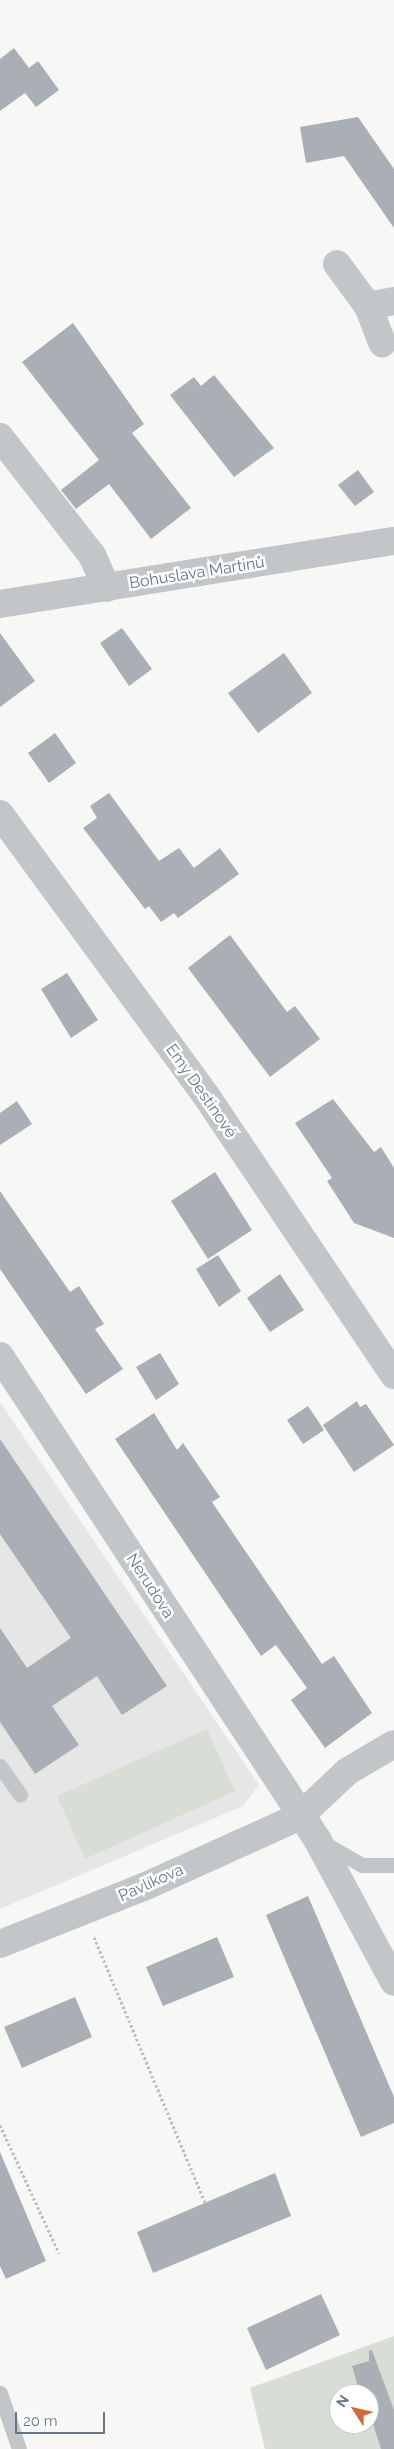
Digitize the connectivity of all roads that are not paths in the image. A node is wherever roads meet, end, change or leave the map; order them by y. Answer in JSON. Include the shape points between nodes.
{"nodes":[{"id":1,"x":337,"y":264,"type":"dead end"},
{"id":2,"x":394,"y":301,"type":"edge"},
{"id":3,"x":368,"y":306,"type":"junction"},
{"id":4,"x":382,"y":343,"type":"dead end"},
{"id":5,"x":0,"y":437,"type":"edge"},
{"id":6,"x":394,"y":540,"type":"edge"},
{"id":7,"x":107,"y":588,"type":"junction"},
{"id":8,"x":0,"y":604,"type":"edge"},
{"id":9,"x":0,"y":814,"type":"edge"},
{"id":10,"x":0,"y":1356,"type":"edge"},
{"id":11,"x":394,"y":1375,"type":"edge"},
{"id":12,"x":392,"y":1749,"type":"edge"},
{"id":13,"x":0,"y":1766,"type":"edge"},
{"id":14,"x":20,"y":1795,"type":"dead end"},
{"id":15,"x":300,"y":1816,"type":"junction"},
{"id":16,"x":317,"y":1839,"type":"junction"},
{"id":17,"x":394,"y":1865,"type":"edge"},
{"id":18,"x":0,"y":1944,"type":"edge"},
{"id":19,"x":394,"y":1982,"type":"edge"},
{"id":20,"x":0,"y":2393,"type":"edge"},
{"id":21,"x":19,"y":2449,"type":"edge"}],
"edges":[{"from":1,"to":3,"type":"street"},
{"from":2,"to":3,"type":"street"},
{"from":3,"to":4,"type":"street"},
{"from":5,"to":7,"type":"street","via":[[92,555]]},
{"from":6,"to":7,"type":"street","name":"Bohuslava Martinů"},
{"from":7,"to":8,"type":"street","name":"Bohuslava Martinů"},
{"from":9,"to":11,"type":"street","name":"Emy Destinové","via":[[207,1097]]},
{"from":10,"to":15,"type":"street","name":"Nerudova"},
{"from":12,"to":15,"type":"street","name":"Pavlíkova","via":[[348,1771]]},
{"from":13,"to":14,"type":"lane"},
{"from":15,"to":16,"type":"street"},
{"from":15,"to":18,"type":"street","name":"Pavlíkova","via":[[146,1886]]},
{"from":16,"to":17,"type":"lane","via":[[362,1865]]},
{"from":16,"to":19,"type":"street"},
{"from":20,"to":21,"type":"lane"}]}
